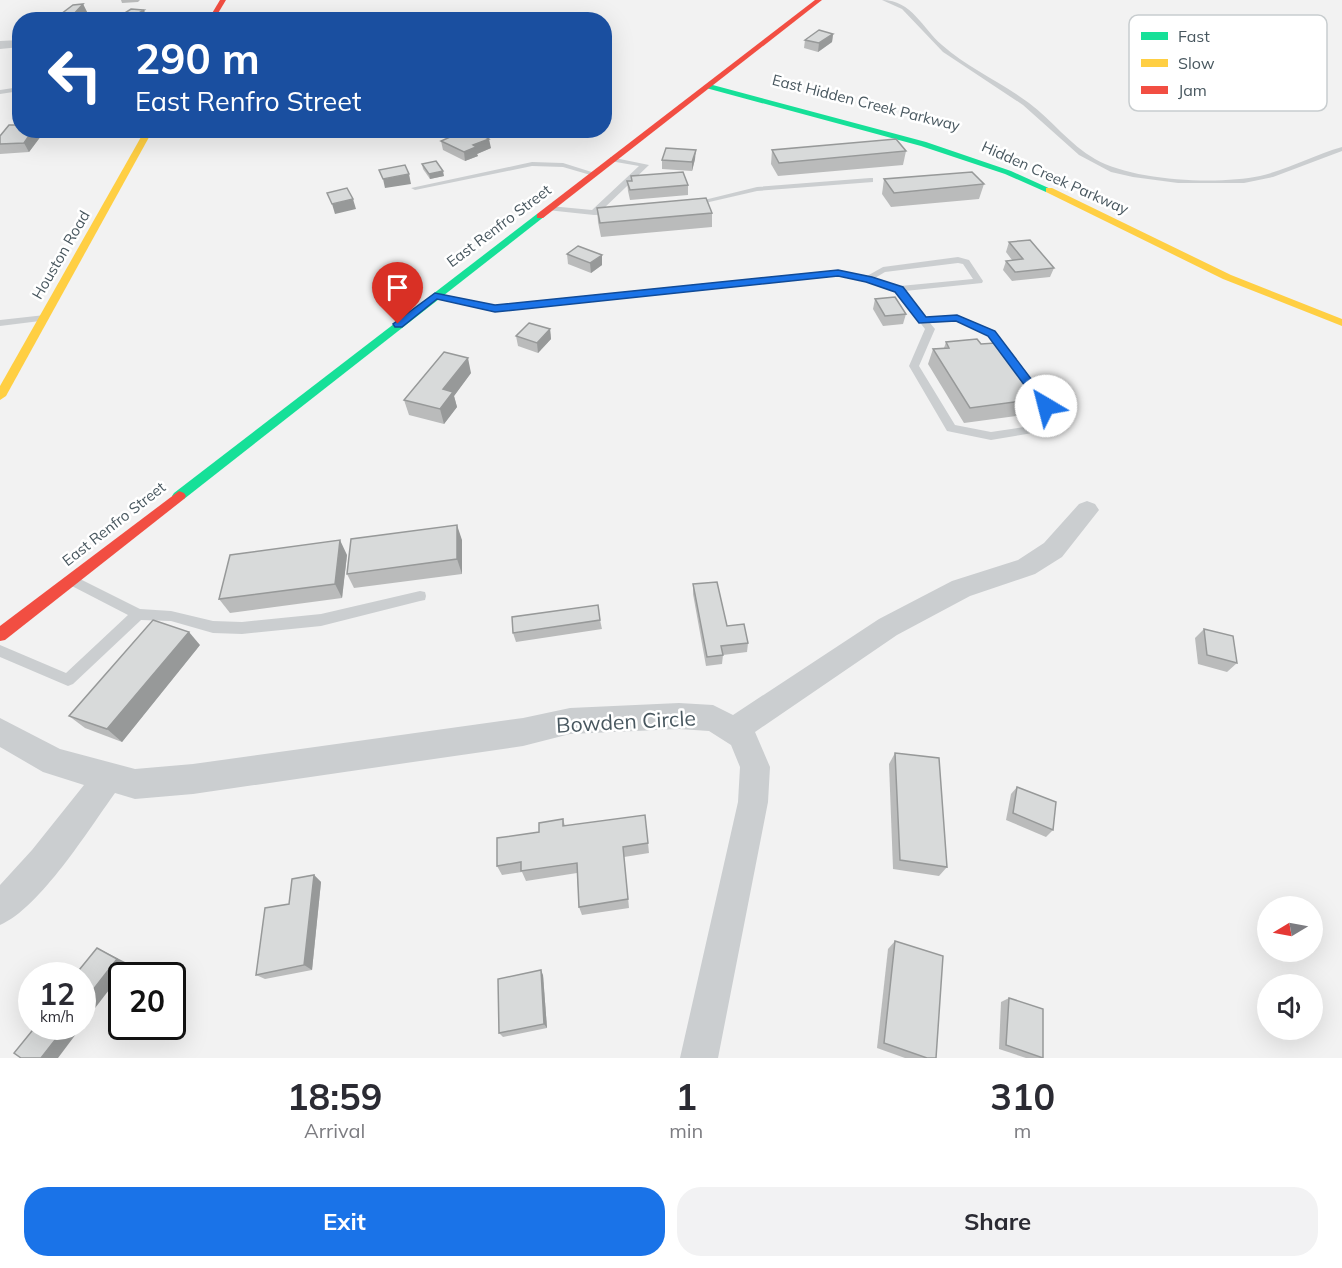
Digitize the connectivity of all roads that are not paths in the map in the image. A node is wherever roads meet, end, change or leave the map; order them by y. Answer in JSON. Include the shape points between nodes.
{"nodes":[{"id":1,"x":819,"y":0,"type":"edge"},
{"id":2,"x":885,"y":0,"type":"edge"},
{"id":3,"x":709,"y":86,"type":"junction"},
{"id":4,"x":145,"y":138,"type":"edge"},
{"id":5,"x":1342,"y":149,"type":"edge"},
{"id":6,"x":613,"y":159,"type":"junction"},
{"id":7,"x":594,"y":174,"type":"junction"},
{"id":8,"x":870,"y":180,"type":"dead end"},
{"id":9,"x":415,"y":188,"type":"dead end"},
{"id":10,"x":679,"y":206,"type":"edge"},
{"id":11,"x":550,"y":208,"type":"junction"},
{"id":12,"x":618,"y":212,"type":"edge"},
{"id":13,"x":594,"y":213,"type":"junction"},
{"id":14,"x":868,"y":279,"type":"junction"},
{"id":15,"x":899,"y":289,"type":"junction"},
{"id":16,"x":435,"y":296,"type":"junction"},
{"id":17,"x":1324,"y":301,"type":"dead end"},
{"id":18,"x":45,"y":318,"type":"junction"},
{"id":19,"x":923,"y":321,"type":"junction"},
{"id":20,"x":0,"y":322,"type":"edge"},
{"id":21,"x":1342,"y":323,"type":"edge"},
{"id":22,"x":0,"y":396,"type":"edge"},
{"id":23,"x":1087,"y":510,"type":"dead end"},
{"id":24,"x":71,"y":579,"type":"junction"},
{"id":25,"x":420,"y":596,"type":"dead end"},
{"id":26,"x":138,"y":614,"type":"junction"},
{"id":27,"x":0,"y":635,"type":"edge"},
{"id":28,"x":0,"y":651,"type":"edge"},
{"id":29,"x":733,"y":731,"type":"junction"},
{"id":30,"x":0,"y":732,"type":"edge"},
{"id":31,"x":108,"y":777,"type":"junction"},
{"id":32,"x":0,"y":908,"type":"edge"},
{"id":33,"x":699,"y":1058,"type":"edge"}],
"edges":[{"from":1,"to":3,"type":"main road","name":"East Renfro Street"},
{"from":2,"to":5,"type":"lane","via":[[906,7],[933,42],[1035,111],[1088,159],[1124,173],[1198,180],[1247,179],[1277,173]]},
{"from":3,"to":6,"type":"main road","name":"East Renfro Street"},
{"from":3,"to":17,"type":"main road","name":"East Hidden Creek Parkway","via":[[755,92],[920,131],[986,152],[1060,182],[1236,266]]},
{"from":3,"to":21,"type":"main road","name":"Hidden Creek Parkway","via":[[968,157],[1063,196],[1214,271]]},
{"from":4,"to":18,"type":"main road","name":"Houston Road"},
{"from":6,"to":7,"type":"main road","name":"East Renfro Street"},
{"from":6,"to":13,"type":"lane","via":[[645,165]]},
{"from":7,"to":9,"type":"lane","via":[[563,165],[532,164]]},
{"from":7,"to":11,"type":"main road","name":"East Renfro Street"},
{"from":8,"to":10,"type":"lane","via":[[757,189]]},
{"from":11,"to":13,"type":"lane"},
{"from":11,"to":16,"type":"main road","name":"East Renfro Street"},
{"from":12,"to":13,"type":"lane"},
{"from":14,"to":15,"type":"lane"},
{"from":14,"to":15,"type":"lane","via":[[884,270],[958,260],[966,262],[980,281]]},
{"from":14,"to":16,"type":"lane","via":[[838,273],[495,308]]},
{"from":15,"to":19,"type":"lane"},
{"from":16,"to":24,"type":"main road","name":"East Renfro Street"},
{"from":18,"to":20,"type":"lane"},
{"from":18,"to":22,"type":"main road","name":"Houston Road"},
{"from":19,"to":19,"type":"lane","via":[[930,329],[914,366],[951,428],[991,436],[1059,425],[991,334],[957,318]]},
{"from":23,"to":29,"type":"street","via":[[1053,550],[1026,567],[961,588],[888,627]]},
{"from":24,"to":26,"type":"lane"},
{"from":24,"to":27,"type":"main road","name":"East Renfro Street"},
{"from":25,"to":26,"type":"lane","via":[[321,620],[242,628]]},
{"from":26,"to":28,"type":"lane","via":[[68,680]]},
{"from":29,"to":31,"type":"street","name":"Bowden Circle","via":[[713,718],[570,721],[523,732],[194,779],[135,784]]},
{"from":29,"to":33,"type":"street","name":"Bowden Circle","via":[[742,736],[755,768],[753,802]]},
{"from":30,"to":31,"type":"street","name":"Bowden Circle","via":[[54,762]]},
{"from":31,"to":32,"type":"street","via":[[56,846]]}]}
